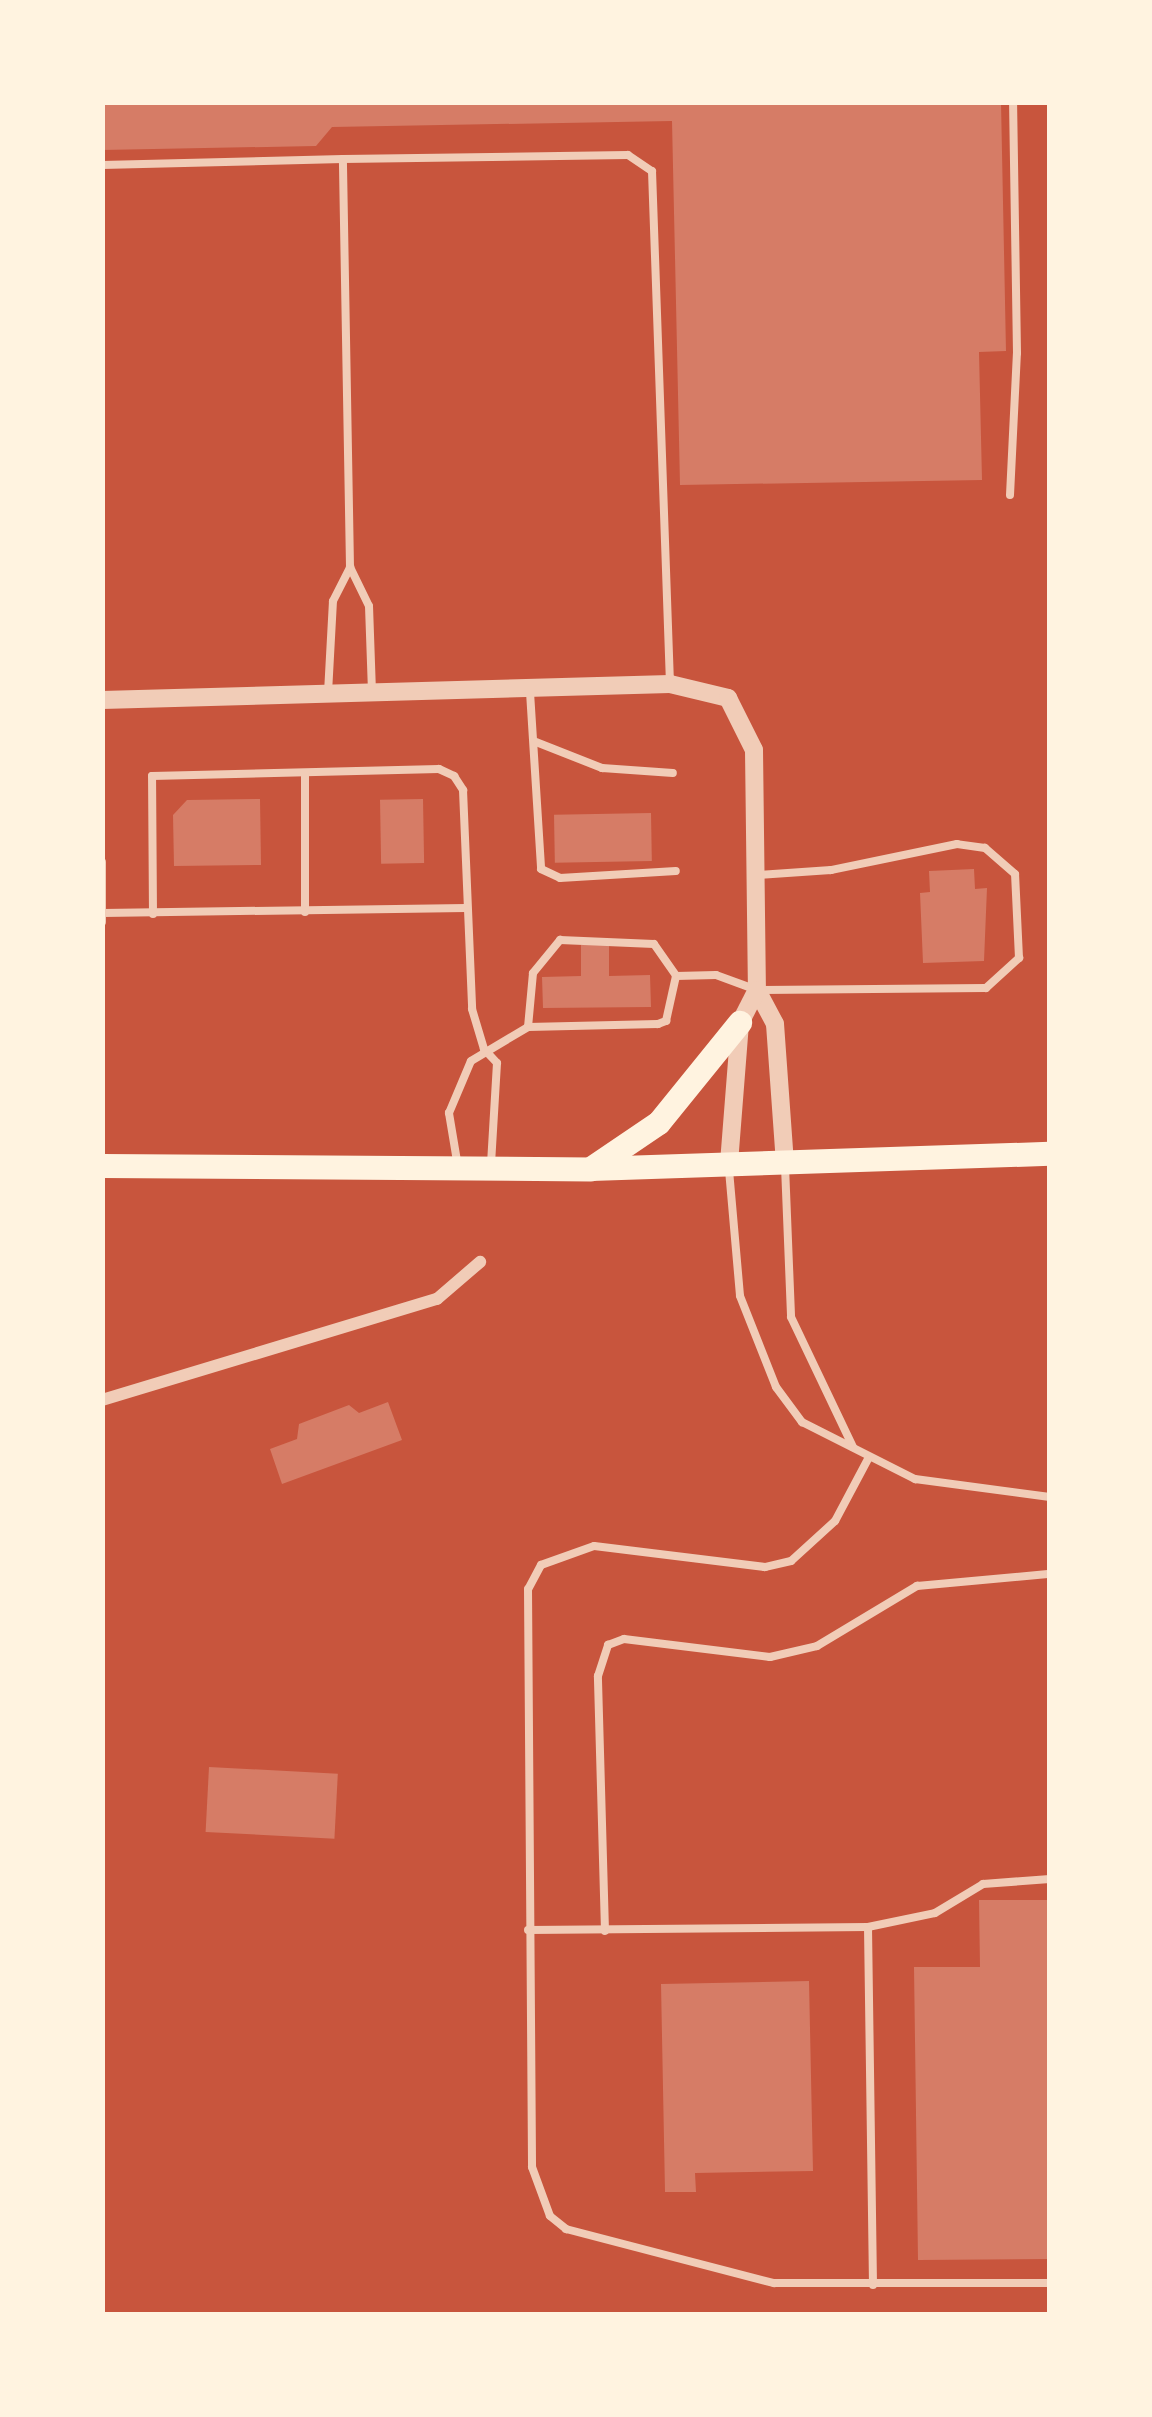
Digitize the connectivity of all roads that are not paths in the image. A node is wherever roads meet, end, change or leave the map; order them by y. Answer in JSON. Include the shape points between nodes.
{"nodes":[{"id":1,"x":1012,"y":102,"type":"edge"},
{"id":2,"x":344,"y":159,"type":"junction"},
{"id":3,"x":102,"y":165,"type":"edge"},
{"id":4,"x":1010,"y":495,"type":"dead end"},
{"id":5,"x":350,"y":567,"type":"junction"},
{"id":6,"x":670,"y":684,"type":"junction"},
{"id":7,"x":530,"y":691,"type":"junction"},
{"id":8,"x":328,"y":693,"type":"junction"},
{"id":9,"x":373,"y":693,"type":"junction"},
{"id":10,"x":102,"y":700,"type":"edge"},
{"id":11,"x":535,"y":741,"type":"junction"},
{"id":12,"x":305,"y":773,"type":"junction"},
{"id":13,"x":673,"y":773,"type":"dead end"},
{"id":14,"x":102,"y":862,"type":"edge"},
{"id":15,"x":676,"y":871,"type":"dead end"},
{"id":16,"x":758,"y":874,"type":"junction"},
{"id":17,"x":466,"y":908,"type":"junction"},
{"id":18,"x":305,"y":912,"type":"junction"},
{"id":19,"x":153,"y":914,"type":"junction"},
{"id":20,"x":103,"y":917,"type":"edge"},
{"id":21,"x":676,"y":976,"type":"junction"},
{"id":22,"x":758,"y":990,"type":"junction"},
{"id":23,"x":740,"y":1023,"type":"junction"},
{"id":24,"x":527,"y":1027,"type":"junction"},
{"id":25,"x":484,"y":1049,"type":"junction"},
{"id":26,"x":1050,"y":1154,"type":"edge"},
{"id":27,"x":729,"y":1163,"type":"junction"},
{"id":28,"x":785,"y":1163,"type":"junction"},
{"id":29,"x":102,"y":1166,"type":"edge"},
{"id":30,"x":458,"y":1169,"type":"junction"},
{"id":31,"x":591,"y":1169,"type":"junction"},
{"id":32,"x":490,"y":1170,"type":"junction"},
{"id":33,"x":480,"y":1262,"type":"dead end"},
{"id":34,"x":102,"y":1400,"type":"edge"},
{"id":35,"x":854,"y":1449,"type":"junction"},
{"id":36,"x":868,"y":1459,"type":"junction"},
{"id":37,"x":1050,"y":1497,"type":"edge"},
{"id":38,"x":1050,"y":1574,"type":"edge"},
{"id":39,"x":1050,"y":1879,"type":"edge"},
{"id":40,"x":868,"y":1927,"type":"junction"},
{"id":41,"x":528,"y":1930,"type":"junction"},
{"id":42,"x":605,"y":1930,"type":"junction"},
{"id":43,"x":1050,"y":2283,"type":"edge"},
{"id":44,"x":873,"y":2285,"type":"junction"}],
"edges":[{"from":1,"to":4,"type":"lane","via":[[1017,352]]},
{"from":2,"to":3,"type":"lane"},
{"from":2,"to":5,"type":"lane"},
{"from":2,"to":6,"type":"lane","via":[[628,154],[652,171]]},
{"from":5,"to":8,"type":"lane","via":[[333,601]]},
{"from":5,"to":9,"type":"lane","via":[[369,606]]},
{"from":6,"to":7,"type":"street"},
{"from":6,"to":16,"type":"street","via":[[728,698],[745,720],[754,750]]},
{"from":7,"to":9,"type":"street"},
{"from":7,"to":11,"type":"lane"},
{"from":8,"to":9,"type":"street"},
{"from":8,"to":10,"type":"street"},
{"from":11,"to":13,"type":"lane","via":[[602,768]]},
{"from":11,"to":15,"type":"lane","via":[[541,869],[560,878]]},
{"from":12,"to":17,"type":"lane","via":[[454,776],[464,790]]},
{"from":12,"to":18,"type":"lane"},
{"from":12,"to":19,"type":"lane","via":[[152,776]]},
{"from":14,"to":20,"type":"lane"},
{"from":16,"to":22,"type":"street"},
{"from":16,"to":22,"type":"lane","via":[[831,870],[957,844],[1005,858],[1020,894],[1019,958],[986,988]]},
{"from":17,"to":18,"type":"lane"},
{"from":17,"to":25,"type":"lane","via":[[472,1009]]},
{"from":18,"to":19,"type":"lane"},
{"from":19,"to":20,"type":"lane"},
{"from":21,"to":22,"type":"lane","via":[[716,975]]},
{"from":21,"to":24,"type":"lane","via":[[658,1024]]},
{"from":21,"to":24,"type":"lane","via":[[654,944],[560,940],[533,973]]},
{"from":22,"to":23,"type":"street"},
{"from":22,"to":28,"type":"street","via":[[775,1024]]},
{"from":23,"to":27,"type":"street"},
{"from":23,"to":31,"type":"main road","via":[[659,1124]]},
{"from":24,"to":25,"type":"lane"},
{"from":25,"to":30,"type":"lane","via":[[449,1113]]},
{"from":25,"to":32,"type":"lane","via":[[497,1064]]},
{"from":26,"to":28,"type":"main road"},
{"from":27,"to":28,"type":"main road"},
{"from":27,"to":31,"type":"main road"},
{"from":27,"to":35,"type":"lane","via":[[733,1254],[754,1339],[802,1422]]},
{"from":28,"to":35,"type":"lane","via":[[790,1317]]},
{"from":29,"to":30,"type":"main road"},
{"from":30,"to":32,"type":"main road"},
{"from":31,"to":32,"type":"main road"},
{"from":33,"to":34,"type":"street","via":[[437,1299]]},
{"from":35,"to":36,"type":"lane"},
{"from":36,"to":37,"type":"lane","via":[[915,1479]]},
{"from":36,"to":41,"type":"lane","via":[[835,1521],[791,1561],[765,1568],[594,1546],[541,1565],[528,1589]]},
{"from":38,"to":42,"type":"lane","via":[[916,1586],[818,1646],[770,1657],[624,1639],[608,1645],[598,1676]]},
{"from":39,"to":40,"type":"lane","via":[[983,1884],[935,1912]]},
{"from":40,"to":42,"type":"lane"},
{"from":40,"to":44,"type":"lane"},
{"from":41,"to":42,"type":"lane"},
{"from":41,"to":44,"type":"lane","via":[[530,2139],[550,2216],[601,2242],[774,2284]]},
{"from":43,"to":44,"type":"lane"}]}
